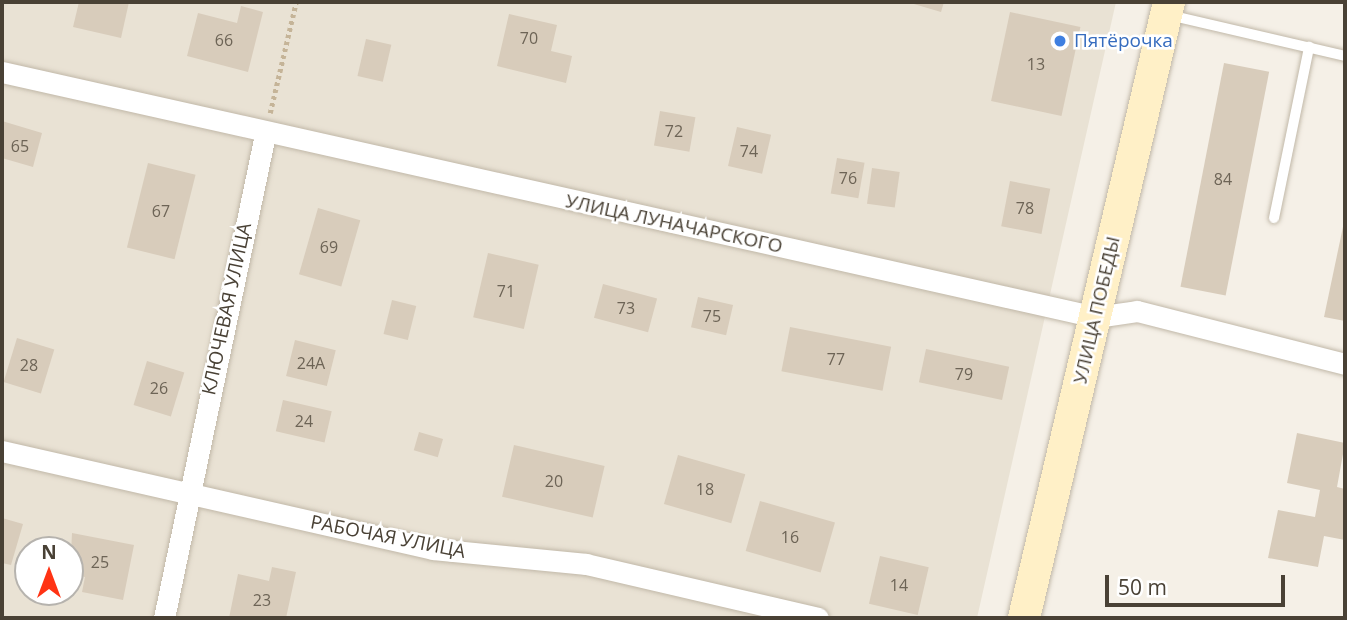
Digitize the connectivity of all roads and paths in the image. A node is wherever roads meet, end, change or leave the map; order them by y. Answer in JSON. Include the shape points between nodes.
{"nodes":[{"id":1,"x":296,"y":2,"type":"edge"},
{"id":2,"x":1168,"y":8,"type":"edge"},
{"id":3,"x":1309,"y":47,"type":"junction"},
{"id":4,"x":1345,"y":56,"type":"edge"},
{"id":5,"x":2,"y":72,"type":"edge"},
{"id":6,"x":265,"y":134,"type":"junction"},
{"id":7,"x":1274,"y":218,"type":"dead end"},
{"id":8,"x":1096,"y":317,"type":"junction"},
{"id":9,"x":1345,"y":364,"type":"edge"},
{"id":10,"x":2,"y":452,"type":"edge"},
{"id":11,"x":187,"y":496,"type":"junction"},
{"id":12,"x":164,"y":618,"type":"edge"},
{"id":13,"x":818,"y":618,"type":"edge"},
{"id":14,"x":1024,"y":618,"type":"edge"}],
"edges":[{"from":1,"to":6,"type":"path"},
{"from":2,"to":3,"type":"lane"},
{"from":2,"to":8,"type":"main road","name":"УЛИЦА ПОБЕДЫ"},
{"from":3,"to":4,"type":"lane"},
{"from":3,"to":7,"type":"lane"},
{"from":5,"to":6,"type":"street","name":"УЛИЦА ЛУНАЧАРСКОГО"},
{"from":6,"to":8,"type":"street","name":"УЛИЦА ЛУНАЧАРСКОГО"},
{"from":6,"to":11,"type":"street","name":"КЛЮЧЕВАЯ УЛИЦА"},
{"from":8,"to":9,"type":"street","name":"УЛИЦА ЛУНАЧАРСКОГО","via":[[1137,311]]},
{"from":8,"to":14,"type":"main road","name":"УЛИЦА ПОБЕДЫ"},
{"from":10,"to":11,"type":"street","name":"РАБОЧАЯ УЛИЦА"},
{"from":11,"to":12,"type":"street","name":"КЛЮЧЕВАЯ УЛИЦА"},
{"from":11,"to":13,"type":"street","name":"РАБОЧАЯ УЛИЦА","via":[[433,549],[586,564]]}]}
